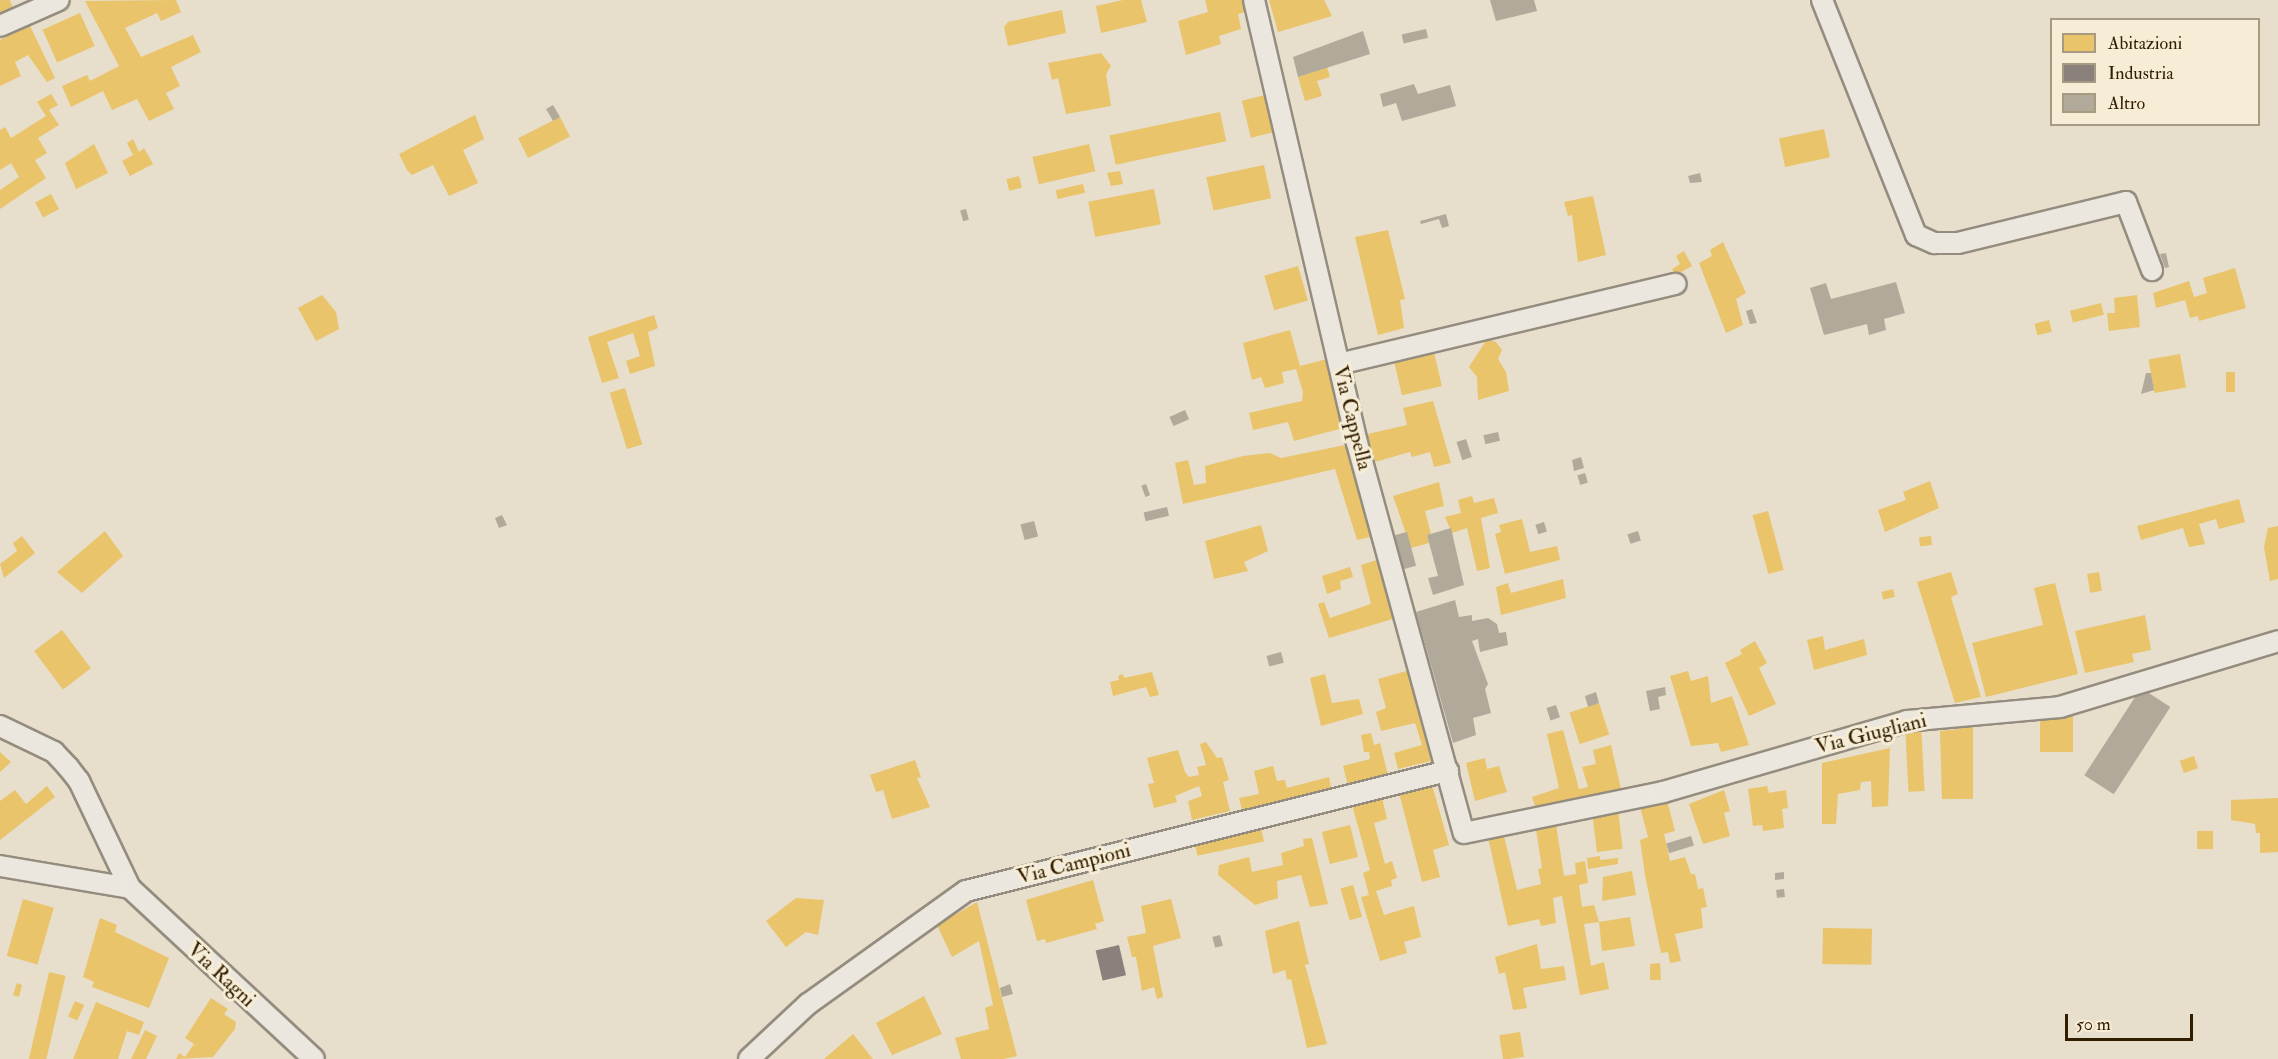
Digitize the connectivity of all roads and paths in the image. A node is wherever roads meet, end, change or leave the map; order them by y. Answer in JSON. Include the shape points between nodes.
{"nodes":[{"id":1,"x":59,"y":0,"type":"edge"},
{"id":2,"x":1254,"y":0,"type":"edge"},
{"id":3,"x":1822,"y":0,"type":"edge"},
{"id":4,"x":0,"y":26,"type":"edge"},
{"id":5,"x":2152,"y":270,"type":"dead end"},
{"id":6,"x":1676,"y":284,"type":"dead end"},
{"id":7,"x":1339,"y":364,"type":"junction"},
{"id":8,"x":2278,"y":641,"type":"edge"},
{"id":9,"x":0,"y":726,"type":"edge"},
{"id":10,"x":1448,"y":771,"type":"junction"},
{"id":11,"x":1464,"y":833,"type":"joint"},
{"id":12,"x":0,"y":866,"type":"edge"},
{"id":13,"x":130,"y":888,"type":"junction"},
{"id":14,"x":314,"y":1059,"type":"edge"},
{"id":15,"x":749,"y":1059,"type":"edge"}],
"edges":[{"from":1,"to":4,"type":"street"},
{"from":2,"to":7,"type":"street","name":"Via Cappella"},
{"from":3,"to":5,"type":"street","via":[[1916,235],[1934,243],[1958,243],[2126,202]]},
{"from":6,"to":7,"type":"street"},
{"from":7,"to":10,"type":"street","name":"Via Cappella"},
{"from":8,"to":11,"type":"street","name":"Via Giugliani","via":[[2060,707],[1907,721],[1663,792]]},
{"from":9,"to":13,"type":"street","name":"Via Ragni","via":[[54,752],[68,767],[79,781]]},
{"from":10,"to":11,"type":"street","name":"Via Cappella"},
{"from":10,"to":15,"type":"street","name":"Via Campioni","via":[[966,891],[808,1004]]},
{"from":12,"to":13,"type":"street"},
{"from":13,"to":14,"type":"street","name":"Via Ragni"}]}
